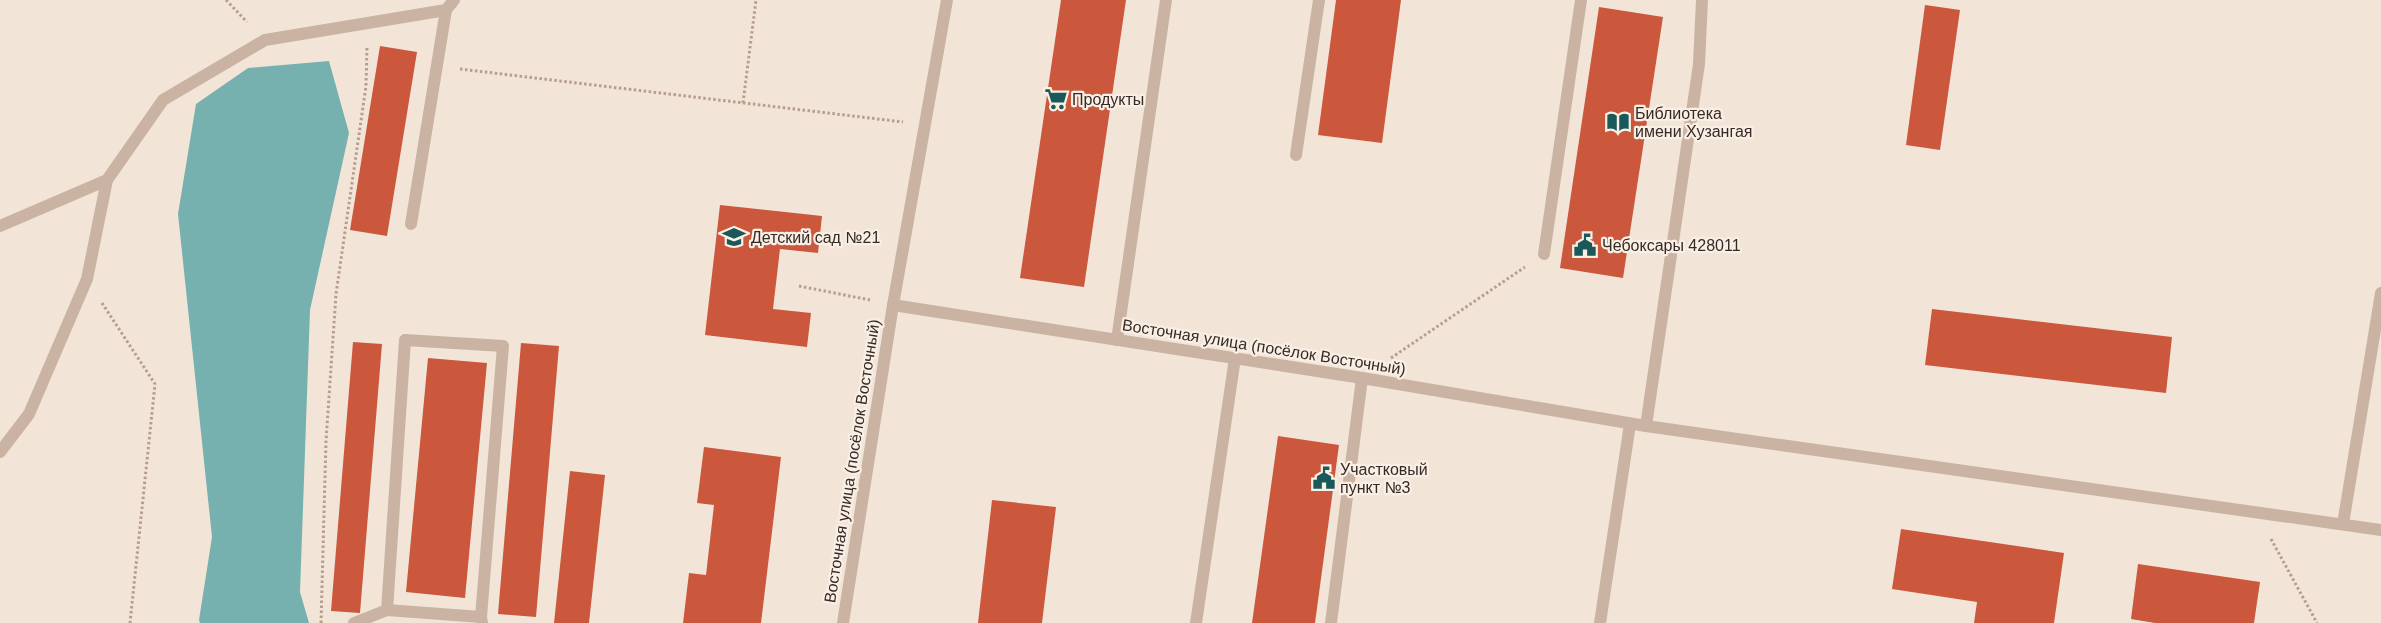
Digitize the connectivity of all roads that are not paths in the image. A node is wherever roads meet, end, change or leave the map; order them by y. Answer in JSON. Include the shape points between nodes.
{"nodes":[{"id":1,"x":947,"y":0,"type":"edge"},
{"id":2,"x":1166,"y":0,"type":"edge"},
{"id":3,"x":1319,"y":0,"type":"edge"},
{"id":4,"x":1581,"y":0,"type":"edge"},
{"id":5,"x":1702,"y":0,"type":"edge"},
{"id":6,"x":450,"y":5,"type":"edge"},
{"id":7,"x":1296,"y":155,"type":"dead end"},
{"id":8,"x":107,"y":180,"type":"junction"},
{"id":9,"x":411,"y":224,"type":"dead end"},
{"id":10,"x":0,"y":226,"type":"edge"},
{"id":11,"x":1544,"y":254,"type":"road end"},
{"id":12,"x":2381,"y":293,"type":"edge"},
{"id":13,"x":893,"y":305,"type":"junction"},
{"id":14,"x":1117,"y":340,"type":"junction"},
{"id":15,"x":1234,"y":358,"type":"junction"},
{"id":16,"x":1362,"y":378,"type":"junction"},
{"id":17,"x":1630,"y":424,"type":"junction"},
{"id":18,"x":1646,"y":426,"type":"junction"},
{"id":19,"x":0,"y":452,"type":"edge"},
{"id":20,"x":2343,"y":524,"type":"junction"},
{"id":21,"x":2381,"y":530,"type":"edge"},
{"id":22,"x":388,"y":610,"type":"junction"},
{"id":23,"x":482,"y":620,"type":"edge"},
{"id":24,"x":354,"y":623,"type":"edge"},
{"id":25,"x":843,"y":623,"type":"edge"},
{"id":26,"x":1196,"y":623,"type":"edge"},
{"id":27,"x":1332,"y":623,"type":"edge"},
{"id":28,"x":1600,"y":623,"type":"edge"}],
"edges":[{"from":1,"to":13,"type":"street","name":"Восточная улица (посёлок Восточный)"},
{"from":2,"to":14,"type":"street"},
{"from":3,"to":7,"type":"street"},
{"from":4,"to":11,"type":"street"},
{"from":5,"to":18,"type":"street","via":[[1699,64]]},
{"from":6,"to":8,"type":"street","via":[[266,40],[163,100]]},
{"from":6,"to":9,"type":"street"},
{"from":8,"to":10,"type":"street"},
{"from":8,"to":19,"type":"street","via":[[87,279],[29,414]]},
{"from":12,"to":20,"type":"street"},
{"from":13,"to":14,"type":"street","name":"Восточная улица (посёлок Восточный)"},
{"from":13,"to":25,"type":"street","name":"Восточная улица (посёлок Восточный)"},
{"from":14,"to":15,"type":"street","name":"Восточная улица (посёлок Восточный)"},
{"from":15,"to":16,"type":"street","name":"Восточная улица (посёлок Восточный)"},
{"from":15,"to":26,"type":"street"},
{"from":16,"to":17,"type":"street","name":"Восточная улица (посёлок Восточный)"},
{"from":16,"to":27,"type":"street"},
{"from":17,"to":18,"type":"street","name":"Восточная улица (посёлок Восточный)"},
{"from":17,"to":28,"type":"street"},
{"from":18,"to":20,"type":"street","name":"Восточная улица (посёлок Восточный)"},
{"from":20,"to":21,"type":"street","name":"Восточная улица (посёлок Восточный)"},
{"from":22,"to":23,"type":"street"},
{"from":22,"to":23,"type":"street","via":[[405,340],[503,346]]},
{"from":22,"to":24,"type":"street"}]}
